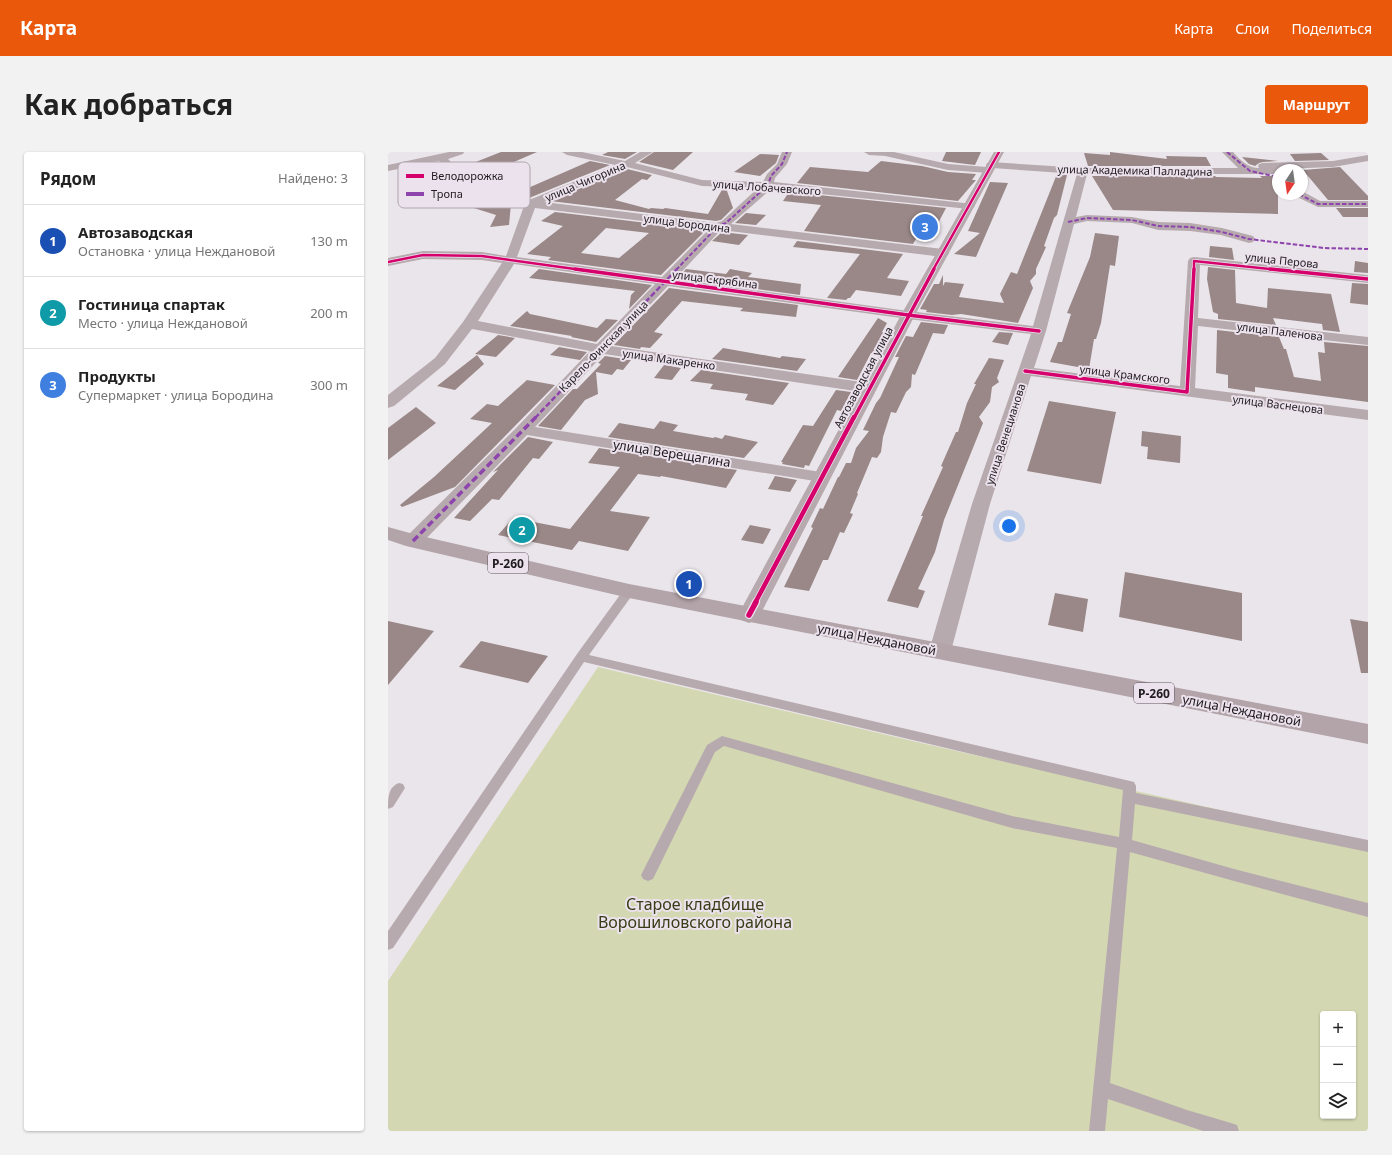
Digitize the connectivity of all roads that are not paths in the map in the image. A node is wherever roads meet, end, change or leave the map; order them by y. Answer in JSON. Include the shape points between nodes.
{"nodes":[{"id":1,"x":459,"y":152,"type":"edge"},
{"id":2,"x":567,"y":152,"type":"edge"},
{"id":3,"x":648,"y":152,"type":"edge"},
{"id":4,"x":787,"y":152,"type":"edge"},
{"id":5,"x":869,"y":152,"type":"edge"},
{"id":6,"x":999,"y":152,"type":"edge"},
{"id":7,"x":1227,"y":152,"type":"edge"},
{"id":8,"x":441,"y":158,"type":"junction"},
{"id":9,"x":1368,"y":158,"type":"edge"},
{"id":10,"x":420,"y":162,"type":"edge"},
{"id":11,"x":446,"y":162,"type":"edge"},
{"id":12,"x":626,"y":164,"type":"junction"},
{"id":13,"x":398,"y":166,"type":"edge"},
{"id":14,"x":990,"y":167,"type":"junction"},
{"id":15,"x":388,"y":168,"type":"edge"},
{"id":16,"x":1245,"y":168,"type":"junction"},
{"id":17,"x":1272,"y":170,"type":"edge"},
{"id":18,"x":1083,"y":171,"type":"junction"},
{"id":19,"x":1308,"y":172,"type":"edge"},
{"id":20,"x":1353,"y":172,"type":"dead end"},
{"id":21,"x":1272,"y":175,"type":"edge"},
{"id":22,"x":768,"y":185,"type":"junction"},
{"id":23,"x":1308,"y":199,"type":"edge"},
{"id":24,"x":530,"y":204,"type":"joint"},
{"id":25,"x":1368,"y":204,"type":"edge"},
{"id":26,"x":969,"y":206,"type":"junction"},
{"id":27,"x":529,"y":208,"type":"edge"},
{"id":28,"x":1068,"y":222,"type":"junction"},
{"id":29,"x":718,"y":226,"type":"junction"},
{"id":30,"x":1249,"y":239,"type":"dead end"},
{"id":31,"x":943,"y":253,"type":"junction"},
{"id":32,"x":510,"y":260,"type":"junction"},
{"id":33,"x":1194,"y":261,"type":"joint"},
{"id":34,"x":388,"y":262,"type":"edge"},
{"id":35,"x":1368,"y":279,"type":"edge"},
{"id":36,"x":664,"y":282,"type":"junction"},
{"id":37,"x":908,"y":315,"type":"junction"},
{"id":38,"x":1191,"y":320,"type":"junction"},
{"id":39,"x":469,"y":324,"type":"junction"},
{"id":40,"x":1039,"y":331,"type":"junction"},
{"id":41,"x":1368,"y":341,"type":"edge"},
{"id":42,"x":601,"y":349,"type":"junction"},
{"id":43,"x":1026,"y":371,"type":"junction"},
{"id":44,"x":869,"y":388,"type":"junction"},
{"id":45,"x":1187,"y":392,"type":"junction"},
{"id":46,"x":388,"y":403,"type":"edge"},
{"id":47,"x":1368,"y":415,"type":"edge"},
{"id":48,"x":523,"y":430,"type":"junction"},
{"id":49,"x":821,"y":477,"type":"junction"},
{"id":50,"x":388,"y":533,"type":"edge"},
{"id":51,"x":414,"y":541,"type":"junction"},
{"id":52,"x":629,"y":591,"type":"junction"},
{"id":53,"x":749,"y":615,"type":"junction"},
{"id":54,"x":940,"y":651,"type":"junction"},
{"id":55,"x":581,"y":657,"type":"junction"},
{"id":56,"x":1368,"y":734,"type":"edge"},
{"id":57,"x":399,"y":788,"type":"dead end"},
{"id":58,"x":1129,"y":796,"type":"junction"},
{"id":59,"x":388,"y":803,"type":"edge"},
{"id":60,"x":1125,"y":844,"type":"junction"},
{"id":61,"x":1368,"y":846,"type":"edge"},
{"id":62,"x":648,"y":875,"type":"dead end"},
{"id":63,"x":1368,"y":910,"type":"edge"},
{"id":64,"x":388,"y":943,"type":"edge"},
{"id":65,"x":1101,"y":1088,"type":"junction"},
{"id":66,"x":1097,"y":1131,"type":"edge"},
{"id":67,"x":1231,"y":1131,"type":"edge"}],
"edges":[{"from":1,"to":8,"type":"street"},
{"from":2,"to":12,"type":"street","name":"улица Лобачевского"},
{"from":3,"to":12,"type":"street","name":"улица Чигорина"},
{"from":4,"to":22,"type":"street","name":"Карело-Финская улица","via":[[781,166],[770,177]]},
{"from":5,"to":14,"type":"street","name":"улица Академика Палладина","via":[[948,167]]},
{"from":6,"to":14,"type":"street","name":"Автозаводская улица"},
{"from":7,"to":16,"type":"street"},
{"from":8,"to":10,"type":"street"},
{"from":8,"to":11,"type":"street","name":"улица Бородина"},
{"from":9,"to":16,"type":"street","via":[[1333,164]]},
{"from":12,"to":22,"type":"street","name":"улица Лобачевского","via":[[702,182]]},
{"from":12,"to":24,"type":"street","name":"улица Чигорина"},
{"from":13,"to":15,"type":"street"},
{"from":14,"to":18,"type":"street","name":"улица Академика Палладина"},
{"from":14,"to":26,"type":"street","name":"Автозаводская улица"},
{"from":16,"to":17,"type":"street","name":"улица Академика Палладина"},
{"from":16,"to":18,"type":"street","name":"улица Академика Палладина"},
{"from":16,"to":21,"type":"street"},
{"from":18,"to":28,"type":"street","name":"улица Венецианова"},
{"from":19,"to":20,"type":"street"},
{"from":22,"to":26,"type":"street","name":"улица Лобачевского"},
{"from":22,"to":29,"type":"street","name":"Карело-Финская улица","via":[[726,223]]},
{"from":23,"to":25,"type":"street","via":[[1318,204]]},
{"from":24,"to":29,"type":"street","name":"улица Бородина"},
{"from":26,"to":31,"type":"street","name":"Автозаводская улица"},
{"from":27,"to":32,"type":"street","name":"улица Чигорина"},
{"from":28,"to":30,"type":"street","via":[[1088,218],[1132,220],[1158,226],[1222,232]]},
{"from":28,"to":40,"type":"street","name":"улица Венецианова"},
{"from":29,"to":31,"type":"street","name":"улица Бородина"},
{"from":29,"to":36,"type":"street","name":"Карело-Финская улица"},
{"from":31,"to":37,"type":"street","name":"Автозаводская улица"},
{"from":32,"to":34,"type":"street","name":"улица Скрябина","via":[[482,256],[429,255]]},
{"from":32,"to":36,"type":"street","name":"улица Скрябина"},
{"from":32,"to":39,"type":"street","name":"улица Чигорина"},
{"from":33,"to":35,"type":"street","name":"улица Перова"},
{"from":33,"to":38,"type":"street","name":"улица Крамского"},
{"from":36,"to":37,"type":"street","name":"улица Скрябина"},
{"from":36,"to":42,"type":"street","name":"Карело-Финская улица"},
{"from":37,"to":40,"type":"street","name":"улица Скрябина"},
{"from":37,"to":44,"type":"street","name":"Автозаводская улица"},
{"from":38,"to":41,"type":"street","name":"улица Паленова"},
{"from":38,"to":45,"type":"street","name":"улица Крамского"},
{"from":39,"to":42,"type":"street","name":"улица Макаренко"},
{"from":39,"to":46,"type":"street","name":"улица Чигорина","via":[[440,361]]},
{"from":40,"to":43,"type":"street","name":"улица Венецианова"},
{"from":42,"to":44,"type":"street","name":"улица Макаренко"},
{"from":42,"to":48,"type":"street","name":"Карело-Финская улица"},
{"from":43,"to":45,"type":"street","name":"улица Крамского"},
{"from":43,"to":54,"type":"street","name":"улица Венецианова","via":[[981,504]]},
{"from":44,"to":49,"type":"street","name":"Автозаводская улица"},
{"from":45,"to":47,"type":"street","name":"улица Васнецова"},
{"from":48,"to":49,"type":"street","name":"улица Верещагина"},
{"from":48,"to":51,"type":"street","name":"Карело-Финская улица"},
{"from":49,"to":53,"type":"street","name":"Автозаводская улица"},
{"from":50,"to":51,"type":"highway","name":"улица Неждановой","number":"Р-260"},
{"from":51,"to":52,"type":"highway","name":"улица Неждановой","number":"Р-260"},
{"from":52,"to":53,"type":"highway","name":"улица Неждановой","number":"Р-260"},
{"from":52,"to":55,"type":"lane"},
{"from":53,"to":54,"type":"highway","name":"улица Неждановой","number":"Р-260"},
{"from":54,"to":56,"type":"highway","name":"улица Неждановой","number":"Р-260"},
{"from":55,"to":58,"type":"lane","via":[[1130,786]]},
{"from":55,"to":64,"type":"lane"},
{"from":57,"to":59,"type":"lane"},
{"from":58,"to":60,"type":"lane"},
{"from":58,"to":61,"type":"lane"},
{"from":60,"to":62,"type":"lane","via":[[1012,822],[722,741],[710,749]]},
{"from":60,"to":63,"type":"lane"},
{"from":60,"to":65,"type":"lane"},
{"from":65,"to":66,"type":"lane"},
{"from":65,"to":67,"type":"lane"}]}
